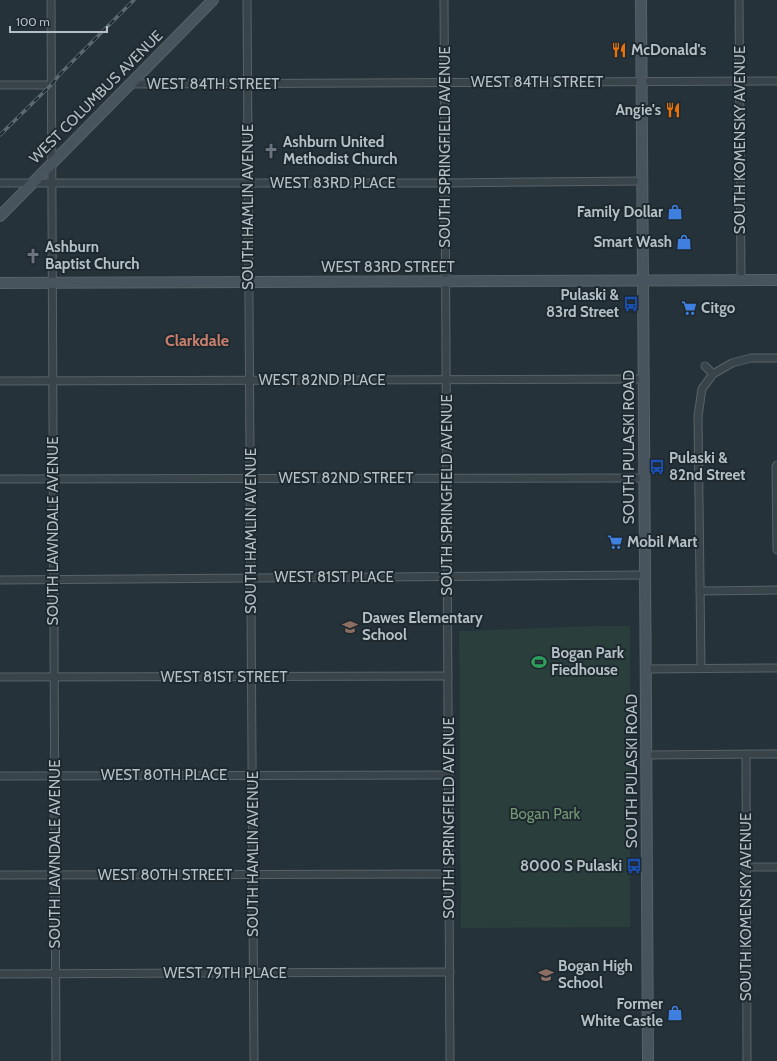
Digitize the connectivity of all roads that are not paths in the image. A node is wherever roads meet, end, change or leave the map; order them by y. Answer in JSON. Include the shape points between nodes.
{"nodes":[{"id":1,"x":51,"y":0,"type":"edge"},
{"id":2,"x":213,"y":0,"type":"edge"},
{"id":3,"x":247,"y":0,"type":"edge"},
{"id":4,"x":444,"y":0,"type":"edge"},
{"id":5,"x":641,"y":0,"type":"edge"},
{"id":6,"x":739,"y":0,"type":"edge"},
{"id":7,"x":740,"y":81,"type":"junction"},
{"id":8,"x":777,"y":81,"type":"edge"},
{"id":9,"x":641,"y":82,"type":"junction"},
{"id":10,"x":445,"y":83,"type":"junction"},
{"id":11,"x":130,"y":84,"type":"junction"},
{"id":12,"x":248,"y":84,"type":"junction"},
{"id":13,"x":0,"y":85,"type":"edge"},
{"id":14,"x":51,"y":85,"type":"junction"},
{"id":15,"x":52,"y":163,"type":"junction"},
{"id":16,"x":642,"y":181,"type":"junction"},
{"id":17,"x":0,"y":183,"type":"edge"},
{"id":18,"x":32,"y":183,"type":"junction"},
{"id":19,"x":52,"y":183,"type":"junction"},
{"id":20,"x":248,"y":183,"type":"junction"},
{"id":21,"x":445,"y":183,"type":"junction"},
{"id":22,"x":0,"y":216,"type":"edge"},
{"id":23,"x":741,"y":280,"type":"junction"},
{"id":24,"x":777,"y":280,"type":"edge"},
{"id":25,"x":643,"y":281,"type":"junction"},
{"id":26,"x":249,"y":282,"type":"junction"},
{"id":27,"x":445,"y":282,"type":"junction"},
{"id":28,"x":0,"y":283,"type":"edge"},
{"id":29,"x":52,"y":283,"type":"junction"},
{"id":30,"x":777,"y":358,"type":"edge"},
{"id":31,"x":705,"y":366,"type":"dead end"},
{"id":32,"x":712,"y":374,"type":"junction"},
{"id":33,"x":644,"y":378,"type":"junction"},
{"id":34,"x":446,"y":379,"type":"junction"},
{"id":35,"x":250,"y":380,"type":"junction"},
{"id":36,"x":0,"y":381,"type":"edge"},
{"id":37,"x":52,"y":382,"type":"junction"},
{"id":38,"x":777,"y":465,"type":"edge"},
{"id":39,"x":446,"y":478,"type":"junction"},
{"id":40,"x":644,"y":478,"type":"junction"},
{"id":41,"x":0,"y":479,"type":"edge"},
{"id":42,"x":53,"y":479,"type":"junction"},
{"id":43,"x":250,"y":479,"type":"junction"},
{"id":44,"x":777,"y":511,"type":"edge"},
{"id":45,"x":777,"y":550,"type":"edge"},
{"id":46,"x":645,"y":575,"type":"junction"},
{"id":47,"x":251,"y":577,"type":"junction"},
{"id":48,"x":447,"y":577,"type":"junction"},
{"id":49,"x":54,"y":579,"type":"junction"},
{"id":50,"x":0,"y":580,"type":"edge"},
{"id":51,"x":777,"y":590,"type":"edge"},
{"id":52,"x":700,"y":591,"type":"junction"},
{"id":53,"x":701,"y":668,"type":"junction"},
{"id":54,"x":777,"y":668,"type":"edge"},
{"id":55,"x":646,"y":669,"type":"junction"},
{"id":56,"x":448,"y":676,"type":"junction"},
{"id":57,"x":0,"y":677,"type":"edge"},
{"id":58,"x":54,"y":677,"type":"junction"},
{"id":59,"x":252,"y":677,"type":"junction"},
{"id":60,"x":746,"y":754,"type":"junction"},
{"id":61,"x":777,"y":754,"type":"edge"},
{"id":62,"x":647,"y":755,"type":"junction"},
{"id":63,"x":54,"y":775,"type":"junction"},
{"id":64,"x":252,"y":775,"type":"junction"},
{"id":65,"x":448,"y":775,"type":"junction"},
{"id":66,"x":0,"y":776,"type":"edge"},
{"id":67,"x":746,"y":867,"type":"junction"},
{"id":68,"x":777,"y":867,"type":"edge"},
{"id":69,"x":253,"y":874,"type":"junction"},
{"id":70,"x":449,"y":874,"type":"junction"},
{"id":71,"x":0,"y":875,"type":"edge"},
{"id":72,"x":55,"y":875,"type":"junction"},
{"id":73,"x":450,"y":972,"type":"junction"},
{"id":74,"x":254,"y":973,"type":"junction"},
{"id":75,"x":0,"y":974,"type":"edge"},
{"id":76,"x":55,"y":974,"type":"junction"},
{"id":77,"x":56,"y":1061,"type":"edge"},
{"id":78,"x":254,"y":1061,"type":"edge"},
{"id":79,"x":450,"y":1061,"type":"edge"},
{"id":80,"x":648,"y":1061,"type":"edge"},
{"id":81,"x":747,"y":1061,"type":"edge"}],
"edges":[{"from":1,"to":14,"type":"street","name":"SOUTH LAWNDALE AVENUE"},
{"from":2,"to":11,"type":"main road","name":"WEST COLUMBUS AVENUE"},
{"from":3,"to":12,"type":"street","name":"SOUTH HAMLIN AVENUE"},
{"from":4,"to":10,"type":"street","name":"SOUTH SPRINGFIELD AVENUE"},
{"from":5,"to":9,"type":"main road","name":"SOUTH PULASKI ROAD"},
{"from":6,"to":7,"type":"street","name":"SOUTH KOMENSKY AVENUE"},
{"from":7,"to":8,"type":"street","name":"WEST 84TH STREET"},
{"from":7,"to":9,"type":"street","name":"WEST 84TH STREET"},
{"from":7,"to":23,"type":"street","name":"SOUTH KOMENSKY AVENUE"},
{"from":9,"to":10,"type":"street","name":"WEST 84TH STREET"},
{"from":9,"to":16,"type":"main road","name":"SOUTH PULASKI ROAD"},
{"from":10,"to":12,"type":"street","name":"WEST 84TH STREET"},
{"from":10,"to":21,"type":"street","name":"SOUTH SPRINGFIELD AVENUE"},
{"from":11,"to":12,"type":"street","name":"WEST 84TH STREET"},
{"from":11,"to":15,"type":"main road","name":"WEST COLUMBUS AVENUE"},
{"from":12,"to":20,"type":"street","name":"SOUTH HAMLIN AVENUE"},
{"from":13,"to":14,"type":"street"},
{"from":14,"to":15,"type":"street","name":"SOUTH LAWNDALE AVENUE"},
{"from":15,"to":18,"type":"main road","name":"WEST COLUMBUS AVENUE"},
{"from":15,"to":19,"type":"street","name":"SOUTH LAWNDALE AVENUE"},
{"from":16,"to":21,"type":"street","name":"WEST 83RD PLACE"},
{"from":16,"to":25,"type":"main road","name":"SOUTH PULASKI ROAD"},
{"from":17,"to":18,"type":"street","name":"WEST 83RD PLACE"},
{"from":18,"to":19,"type":"street","name":"WEST 83RD PLACE"},
{"from":18,"to":22,"type":"main road","name":"WEST COLUMBUS AVENUE"},
{"from":19,"to":20,"type":"street","name":"WEST 83RD PLACE"},
{"from":19,"to":29,"type":"street","name":"SOUTH LAWNDALE AVENUE"},
{"from":20,"to":21,"type":"street","name":"WEST 83RD PLACE"},
{"from":20,"to":26,"type":"street","name":"SOUTH HAMLIN AVENUE"},
{"from":21,"to":27,"type":"street","name":"SOUTH SPRINGFIELD AVENUE"},
{"from":23,"to":24,"type":"main road","name":"WEST 83RD STREET"},
{"from":23,"to":25,"type":"main road","name":"WEST 83RD STREET"},
{"from":25,"to":27,"type":"main road","name":"WEST 83RD STREET"},
{"from":25,"to":33,"type":"main road","name":"SOUTH PULASKI ROAD"},
{"from":26,"to":27,"type":"main road","name":"WEST 83RD STREET"},
{"from":26,"to":29,"type":"main road","name":"WEST 83RD STREET"},
{"from":26,"to":35,"type":"street","name":"SOUTH HAMLIN AVENUE"},
{"from":27,"to":34,"type":"street","name":"SOUTH SPRINGFIELD AVENUE"},
{"from":28,"to":29,"type":"main road","name":"WEST 83RD STREET"},
{"from":29,"to":37,"type":"street","name":"SOUTH LAWNDALE AVENUE"},
{"from":30,"to":32,"type":"street","via":[[751,358],[732,363]]},
{"from":31,"to":32,"type":"street"},
{"from":32,"to":52,"type":"street","via":[[702,390],[698,416]]},
{"from":33,"to":34,"type":"street","name":"WEST 82ND PLACE"},
{"from":33,"to":40,"type":"main road","name":"SOUTH PULASKI ROAD"},
{"from":34,"to":35,"type":"street","name":"WEST 82ND PLACE"},
{"from":34,"to":39,"type":"street","name":"SOUTH SPRINGFIELD AVENUE"},
{"from":35,"to":37,"type":"street","name":"WEST 82ND PLACE"},
{"from":35,"to":43,"type":"street","name":"SOUTH HAMLIN AVENUE"},
{"from":36,"to":37,"type":"street","name":"WEST 82ND PLACE"},
{"from":37,"to":42,"type":"street","name":"SOUTH LAWNDALE AVENUE"},
{"from":38,"to":44,"type":"street"},
{"from":39,"to":40,"type":"street","name":"WEST 82ND STREET"},
{"from":39,"to":43,"type":"street","name":"WEST 82ND STREET"},
{"from":39,"to":48,"type":"street","name":"SOUTH SPRINGFIELD AVENUE"},
{"from":40,"to":46,"type":"main road","name":"SOUTH PULASKI ROAD"},
{"from":41,"to":42,"type":"street","name":"WEST 82ND STREET"},
{"from":42,"to":43,"type":"street","name":"WEST 82ND STREET"},
{"from":42,"to":49,"type":"street","name":"SOUTH LAWNDALE AVENUE"},
{"from":43,"to":47,"type":"street","name":"SOUTH HAMLIN AVENUE"},
{"from":44,"to":45,"type":"street"},
{"from":46,"to":48,"type":"street","name":"WEST 81ST PLACE"},
{"from":46,"to":55,"type":"main road","name":"SOUTH PULASKI ROAD"},
{"from":47,"to":48,"type":"street","name":"WEST 81ST PLACE"},
{"from":47,"to":49,"type":"street","name":"WEST 81ST PLACE"},
{"from":47,"to":59,"type":"street","name":"SOUTH HAMLIN AVENUE"},
{"from":48,"to":56,"type":"street","name":"SOUTH SPRINGFIELD AVENUE"},
{"from":49,"to":50,"type":"street","name":"WEST 81ST PLACE"},
{"from":49,"to":58,"type":"street","name":"SOUTH LAWNDALE AVENUE"},
{"from":51,"to":52,"type":"street"},
{"from":52,"to":53,"type":"street"},
{"from":53,"to":54,"type":"street"},
{"from":53,"to":55,"type":"street"},
{"from":55,"to":62,"type":"main road","name":"SOUTH PULASKI ROAD"},
{"from":56,"to":59,"type":"street","name":"WEST 81ST STREET"},
{"from":56,"to":65,"type":"street","name":"SOUTH SPRINGFIELD AVENUE"},
{"from":57,"to":58,"type":"street","name":"WEST 81ST STREET"},
{"from":58,"to":59,"type":"street","name":"WEST 81ST STREET"},
{"from":58,"to":63,"type":"street","name":"SOUTH LAWNDALE AVENUE"},
{"from":59,"to":64,"type":"street","name":"SOUTH HAMLIN AVENUE"},
{"from":60,"to":61,"type":"street"},
{"from":60,"to":62,"type":"street"},
{"from":60,"to":67,"type":"street","name":"SOUTH KOMENSKY AVENUE"},
{"from":62,"to":80,"type":"main road","name":"SOUTH PULASKI ROAD"},
{"from":63,"to":64,"type":"street","name":"WEST 80TH PLACE"},
{"from":63,"to":66,"type":"street","name":"WEST 80TH PLACE"},
{"from":63,"to":72,"type":"street","name":"SOUTH LAWNDALE AVENUE"},
{"from":64,"to":65,"type":"street","name":"WEST 80TH PLACE"},
{"from":64,"to":69,"type":"street","name":"SOUTH HAMLIN AVENUE"},
{"from":65,"to":70,"type":"street","name":"SOUTH SPRINGFIELD AVENUE"},
{"from":67,"to":68,"type":"street"},
{"from":67,"to":81,"type":"street","name":"SOUTH KOMENSKY AVENUE"},
{"from":69,"to":70,"type":"street","name":"WEST 80TH STREET"},
{"from":69,"to":72,"type":"street","name":"WEST 80TH STREET"},
{"from":69,"to":74,"type":"street","name":"SOUTH HAMLIN AVENUE"},
{"from":70,"to":73,"type":"street","name":"SOUTH SPRINGFIELD AVENUE"},
{"from":71,"to":72,"type":"street","name":"WEST 80TH STREET"},
{"from":72,"to":76,"type":"street","name":"SOUTH LAWNDALE AVENUE"},
{"from":73,"to":74,"type":"street","name":"WEST 79TH PLACE"},
{"from":73,"to":79,"type":"street","name":"SOUTH SPRINGFIELD AVENUE"},
{"from":74,"to":76,"type":"street","name":"WEST 79TH PLACE"},
{"from":74,"to":78,"type":"street","name":"SOUTH HAMLIN AVENUE"},
{"from":75,"to":76,"type":"street","name":"WEST 79TH PLACE"},
{"from":76,"to":77,"type":"street","name":"SOUTH LAWNDALE AVENUE"}]}
